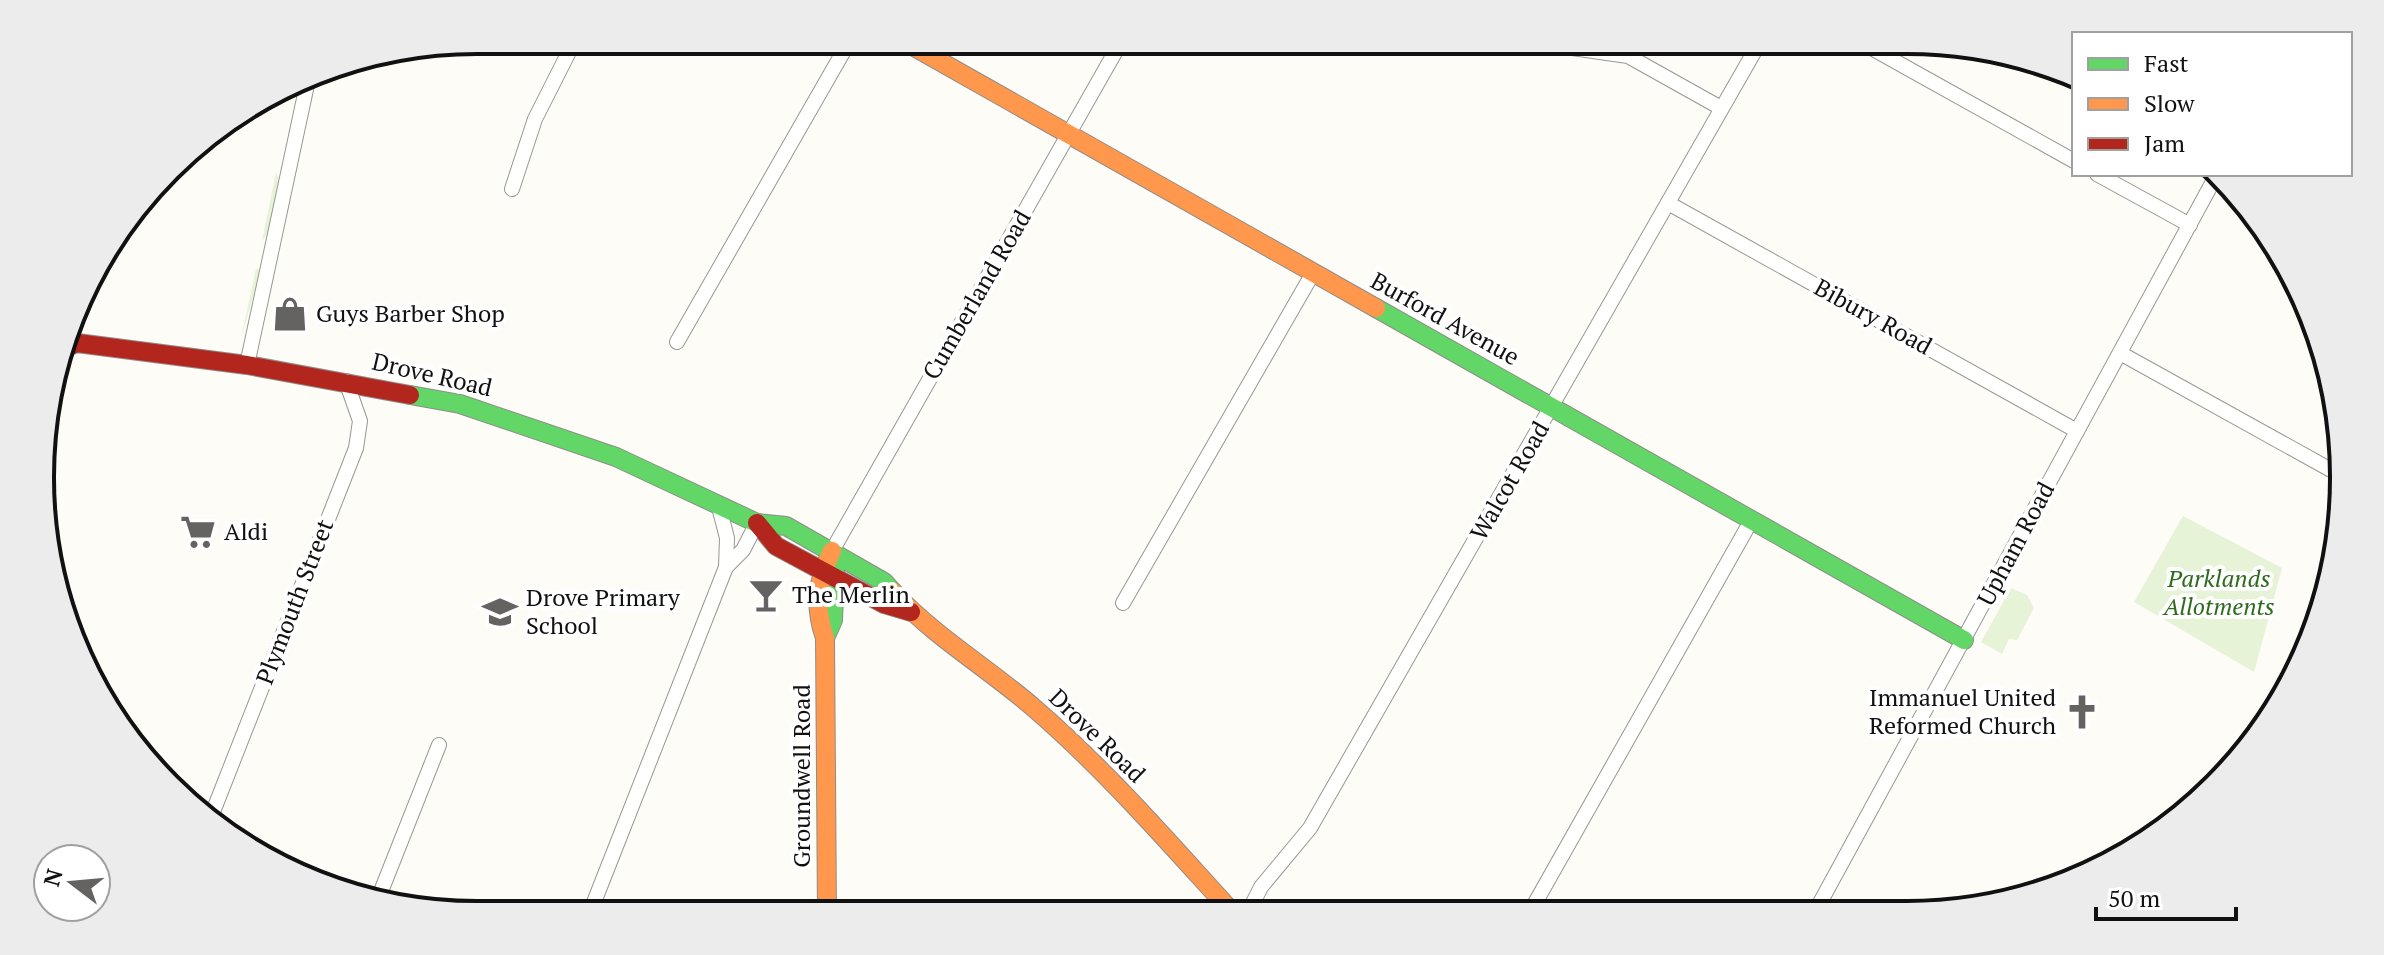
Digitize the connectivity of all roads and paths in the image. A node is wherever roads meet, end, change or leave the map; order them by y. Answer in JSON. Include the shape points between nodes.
{"nodes":[{"id":1,"x":568,"y":54,"type":"edge"},
{"id":2,"x":842,"y":54,"type":"edge"},
{"id":3,"x":928,"y":54,"type":"edge"},
{"id":4,"x":1114,"y":54,"type":"edge"},
{"id":5,"x":1614,"y":54,"type":"edge"},
{"id":6,"x":1753,"y":54,"type":"edge"},
{"id":7,"x":1882,"y":54,"type":"edge"},
{"id":8,"x":306,"y":90,"type":"edge"},
{"id":9,"x":1721,"y":108,"type":"junction"},
{"id":10,"x":1070,"y":132,"type":"junction"},
{"id":11,"x":2072,"y":160,"type":"edge"},
{"id":12,"x":2101,"y":176,"type":"edge"},
{"id":13,"x":2212,"y":184,"type":"edge"},
{"id":14,"x":512,"y":189,"type":"dead end"},
{"id":15,"x":1668,"y":203,"type":"junction"},
{"id":16,"x":2190,"y":225,"type":"junction"},
{"id":17,"x":1313,"y":273,"type":"junction"},
{"id":18,"x":677,"y":342,"type":"dead end"},
{"id":19,"x":75,"y":343,"type":"edge"},
{"id":20,"x":2120,"y":353,"type":"junction"},
{"id":21,"x":247,"y":365,"type":"junction"},
{"id":22,"x":346,"y":381,"type":"junction"},
{"id":23,"x":1553,"y":407,"type":"junction"},
{"id":24,"x":2077,"y":431,"type":"junction"},
{"id":25,"x":2330,"y":469,"type":"edge"},
{"id":26,"x":718,"y":503,"type":"junction"},
{"id":27,"x":1751,"y":521,"type":"junction"},
{"id":28,"x":757,"y":523,"type":"junction"},
{"id":29,"x":832,"y":551,"type":"junction"},
{"id":30,"x":726,"y":567,"type":"junction"},
{"id":31,"x":829,"y":573,"type":"junction"},
{"id":32,"x":1123,"y":603,"type":"dead end"},
{"id":33,"x":912,"y":612,"type":"junction"},
{"id":34,"x":1964,"y":640,"type":"junction"},
{"id":35,"x":439,"y":745,"type":"dead end"},
{"id":36,"x":214,"y":809,"type":"edge"},
{"id":37,"x":382,"y":890,"type":"edge"},
{"id":38,"x":595,"y":901,"type":"edge"},
{"id":39,"x":827,"y":901,"type":"edge"},
{"id":40,"x":1222,"y":901,"type":"edge"},
{"id":41,"x":1255,"y":901,"type":"edge"},
{"id":42,"x":1536,"y":901,"type":"edge"},
{"id":43,"x":1821,"y":901,"type":"edge"}],
"edges":[{"from":1,"to":14,"type":"street","via":[[535,119]]},
{"from":2,"to":18,"type":"street"},
{"from":3,"to":10,"type":"street","name":"Burford Avenue"},
{"from":4,"to":10,"type":"street","name":"Cumberland Road"},
{"from":5,"to":9,"type":"street","via":[[1628,56]]},
{"from":6,"to":9,"type":"street","name":"Walcot Road"},
{"from":7,"to":11,"type":"street"},
{"from":8,"to":21,"type":"street"},
{"from":9,"to":15,"type":"street","name":"Walcot Road"},
{"from":10,"to":17,"type":"street","name":"Burford Avenue"},
{"from":10,"to":29,"type":"street","name":"Cumberland Road"},
{"from":12,"to":16,"type":"street"},
{"from":13,"to":16,"type":"street","name":"Upham Road"},
{"from":15,"to":23,"type":"street","name":"Walcot Road"},
{"from":15,"to":24,"type":"street","name":"Bibury Road"},
{"from":16,"to":20,"type":"street","name":"Upham Road"},
{"from":17,"to":23,"type":"street","name":"Burford Avenue"},
{"from":17,"to":32,"type":"street"},
{"from":19,"to":21,"type":"street","name":"Drove Road"},
{"from":20,"to":24,"type":"street","name":"Upham Road"},
{"from":20,"to":25,"type":"street"},
{"from":21,"to":22,"type":"street","name":"Drove Road"},
{"from":22,"to":26,"type":"street","name":"Drove Road","via":[[511,419],[616,457]]},
{"from":22,"to":36,"type":"street","name":"Plymouth Street","via":[[360,431]]},
{"from":23,"to":27,"type":"street","name":"Burford Avenue"},
{"from":23,"to":41,"type":"street","name":"Walcot Road","via":[[1310,828]]},
{"from":24,"to":34,"type":"street","name":"Upham Road"},
{"from":26,"to":28,"type":"street","name":"Drove Road"},
{"from":26,"to":30,"type":"street","via":[[727,538]]},
{"from":27,"to":34,"type":"street","name":"Burford Avenue"},
{"from":27,"to":42,"type":"street"},
{"from":28,"to":29,"type":"street","name":"Drove Road","via":[[786,526]]},
{"from":28,"to":30,"type":"street","via":[[743,550]]},
{"from":28,"to":31,"type":"street","name":"Drove Road","via":[[776,546]]},
{"from":29,"to":31,"type":"street"},
{"from":29,"to":33,"type":"street","name":"Drove Road","via":[[884,582]]},
{"from":30,"to":38,"type":"street"},
{"from":31,"to":33,"type":"street","name":"Drove Road","via":[[884,604]]},
{"from":31,"to":39,"type":"street","name":"Groundwell Road","via":[[816,619],[825,638]]},
{"from":33,"to":40,"type":"street","name":"Drove Road","via":[[1056,729]]},
{"from":34,"to":43,"type":"street","name":"Upham Road"},
{"from":35,"to":37,"type":"street"}]}
